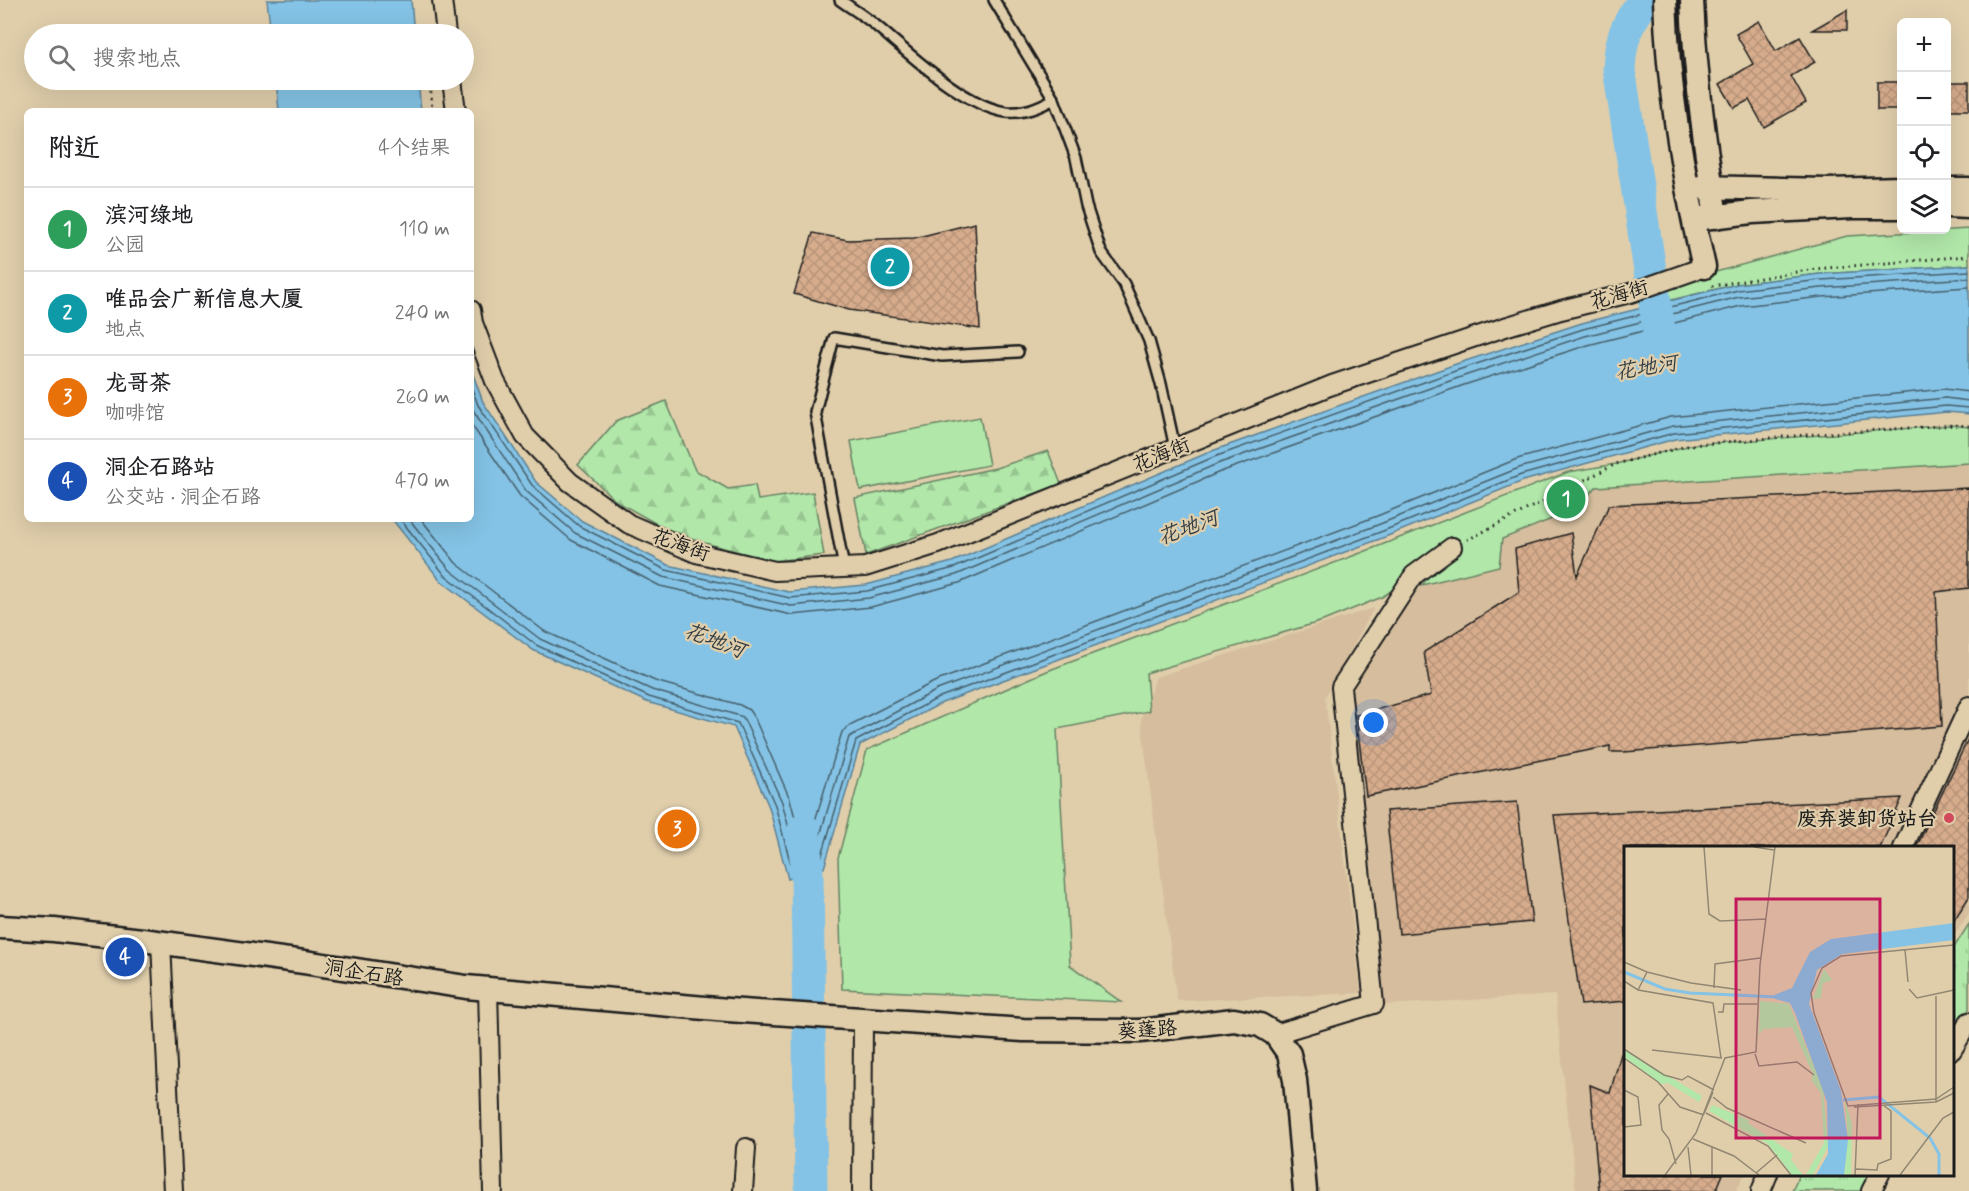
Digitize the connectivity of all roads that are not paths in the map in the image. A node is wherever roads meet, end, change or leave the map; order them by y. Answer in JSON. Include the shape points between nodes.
{"nodes":[{"id":1,"x":442,"y":0,"type":"edge"},
{"id":2,"x":840,"y":0,"type":"edge"},
{"id":3,"x":994,"y":0,"type":"edge"},
{"id":4,"x":1692,"y":0,"type":"edge"},
{"id":5,"x":1665,"y":4,"type":"edge"},
{"id":6,"x":445,"y":24,"type":"edge"},
{"id":7,"x":453,"y":90,"type":"edge"},
{"id":8,"x":1054,"y":99,"type":"junction"},
{"id":9,"x":456,"y":108,"type":"edge"},
{"id":10,"x":1688,"y":187,"type":"junction"},
{"id":11,"x":1712,"y":187,"type":"junction"},
{"id":12,"x":1897,"y":188,"type":"edge"},
{"id":13,"x":1951,"y":189,"type":"edge"},
{"id":14,"x":1969,"y":189,"type":"edge"},
{"id":15,"x":1951,"y":206,"type":"edge"},
{"id":16,"x":1897,"y":207,"type":"edge"},
{"id":17,"x":1969,"y":207,"type":"edge"},
{"id":18,"x":1716,"y":217,"type":"junction"},
{"id":19,"x":1692,"y":219,"type":"junction"},
{"id":20,"x":1704,"y":278,"type":"joint"},
{"id":21,"x":474,"y":326,"type":"edge"},
{"id":22,"x":1018,"y":352,"type":"dead end"},
{"id":23,"x":1175,"y":448,"type":"junction"},
{"id":24,"x":1452,"y":548,"type":"road end"},
{"id":25,"x":844,"y":568,"type":"junction"},
{"id":26,"x":1969,"y":706,"type":"edge"},
{"id":27,"x":1904,"y":846,"type":"edge"},
{"id":28,"x":0,"y":927,"type":"edge"},
{"id":29,"x":161,"y":943,"type":"junction"},
{"id":30,"x":488,"y":989,"type":"junction"},
{"id":31,"x":728,"y":1010,"type":"joint"},
{"id":32,"x":859,"y":1019,"type":"junction"},
{"id":33,"x":1969,"y":1022,"type":"edge"},
{"id":34,"x":1275,"y":1034,"type":"junction"},
{"id":35,"x":1954,"y":1048,"type":"edge"},
{"id":36,"x":746,"y":1148,"type":"dead end"},
{"id":37,"x":1767,"y":1176,"type":"edge"},
{"id":38,"x":1879,"y":1176,"type":"edge"},
{"id":39,"x":173,"y":1191,"type":"edge"},
{"id":40,"x":493,"y":1191,"type":"edge"},
{"id":41,"x":743,"y":1191,"type":"edge"},
{"id":42,"x":862,"y":1191,"type":"edge"},
{"id":43,"x":1305,"y":1191,"type":"edge"},
{"id":44,"x":1761,"y":1191,"type":"edge"},
{"id":45,"x":1871,"y":1191,"type":"edge"}],
"edges":[{"from":1,"to":6,"type":"street"},
{"from":2,"to":8,"type":"lane","via":[[985,107],[1008,112],[1035,109]]},
{"from":3,"to":8,"type":"lane"},
{"from":4,"to":11,"type":"street","via":[[1701,113]]},
{"from":5,"to":10,"type":"street","via":[[1671,79]]},
{"from":7,"to":9,"type":"street"},
{"from":8,"to":23,"type":"lane","via":[[1076,158],[1101,252],[1124,284],[1149,341]]},
{"from":10,"to":11,"type":"street"},
{"from":10,"to":19,"type":"street"},
{"from":11,"to":12,"type":"street"},
{"from":11,"to":18,"type":"street"},
{"from":13,"to":14,"type":"street"},
{"from":15,"to":17,"type":"street"},
{"from":16,"to":18,"type":"street","via":[[1752,212]]},
{"from":18,"to":19,"type":"street"},
{"from":19,"to":20,"type":"street"},
{"from":20,"to":23,"type":"street","name":"花海街","via":[[1561,310],[1416,355]]},
{"from":21,"to":25,"type":"street","name":"花海街","via":[[495,381],[525,436],[570,482],[629,524],[696,552],[775,571]]},
{"from":22,"to":25,"type":"lane","via":[[942,356],[834,338],[815,412]]},
{"from":23,"to":25,"type":"street","name":"花海街","via":[[938,544],[865,567]]},
{"from":24,"to":34,"type":"street","via":[[1414,575],[1341,687],[1374,1005]]},
{"from":26,"to":27,"type":"street"},
{"from":28,"to":29,"type":"street","name":"洞企石路"},
{"from":29,"to":30,"type":"street","name":"洞企石路"},
{"from":29,"to":39,"type":"street"},
{"from":30,"to":31,"type":"street","name":"洞企石路"},
{"from":30,"to":40,"type":"street"},
{"from":31,"to":32,"type":"street","name":"葵蓬路"},
{"from":32,"to":34,"type":"street","name":"葵蓬路","via":[[1084,1032],[1140,1031],[1234,1020],[1260,1025]]},
{"from":32,"to":42,"type":"street"},
{"from":33,"to":35,"type":"street"},
{"from":34,"to":43,"type":"street","via":[[1289,1054],[1295,1080]]},
{"from":36,"to":41,"type":"street"},
{"from":37,"to":44,"type":"street"},
{"from":38,"to":45,"type":"street"}]}
